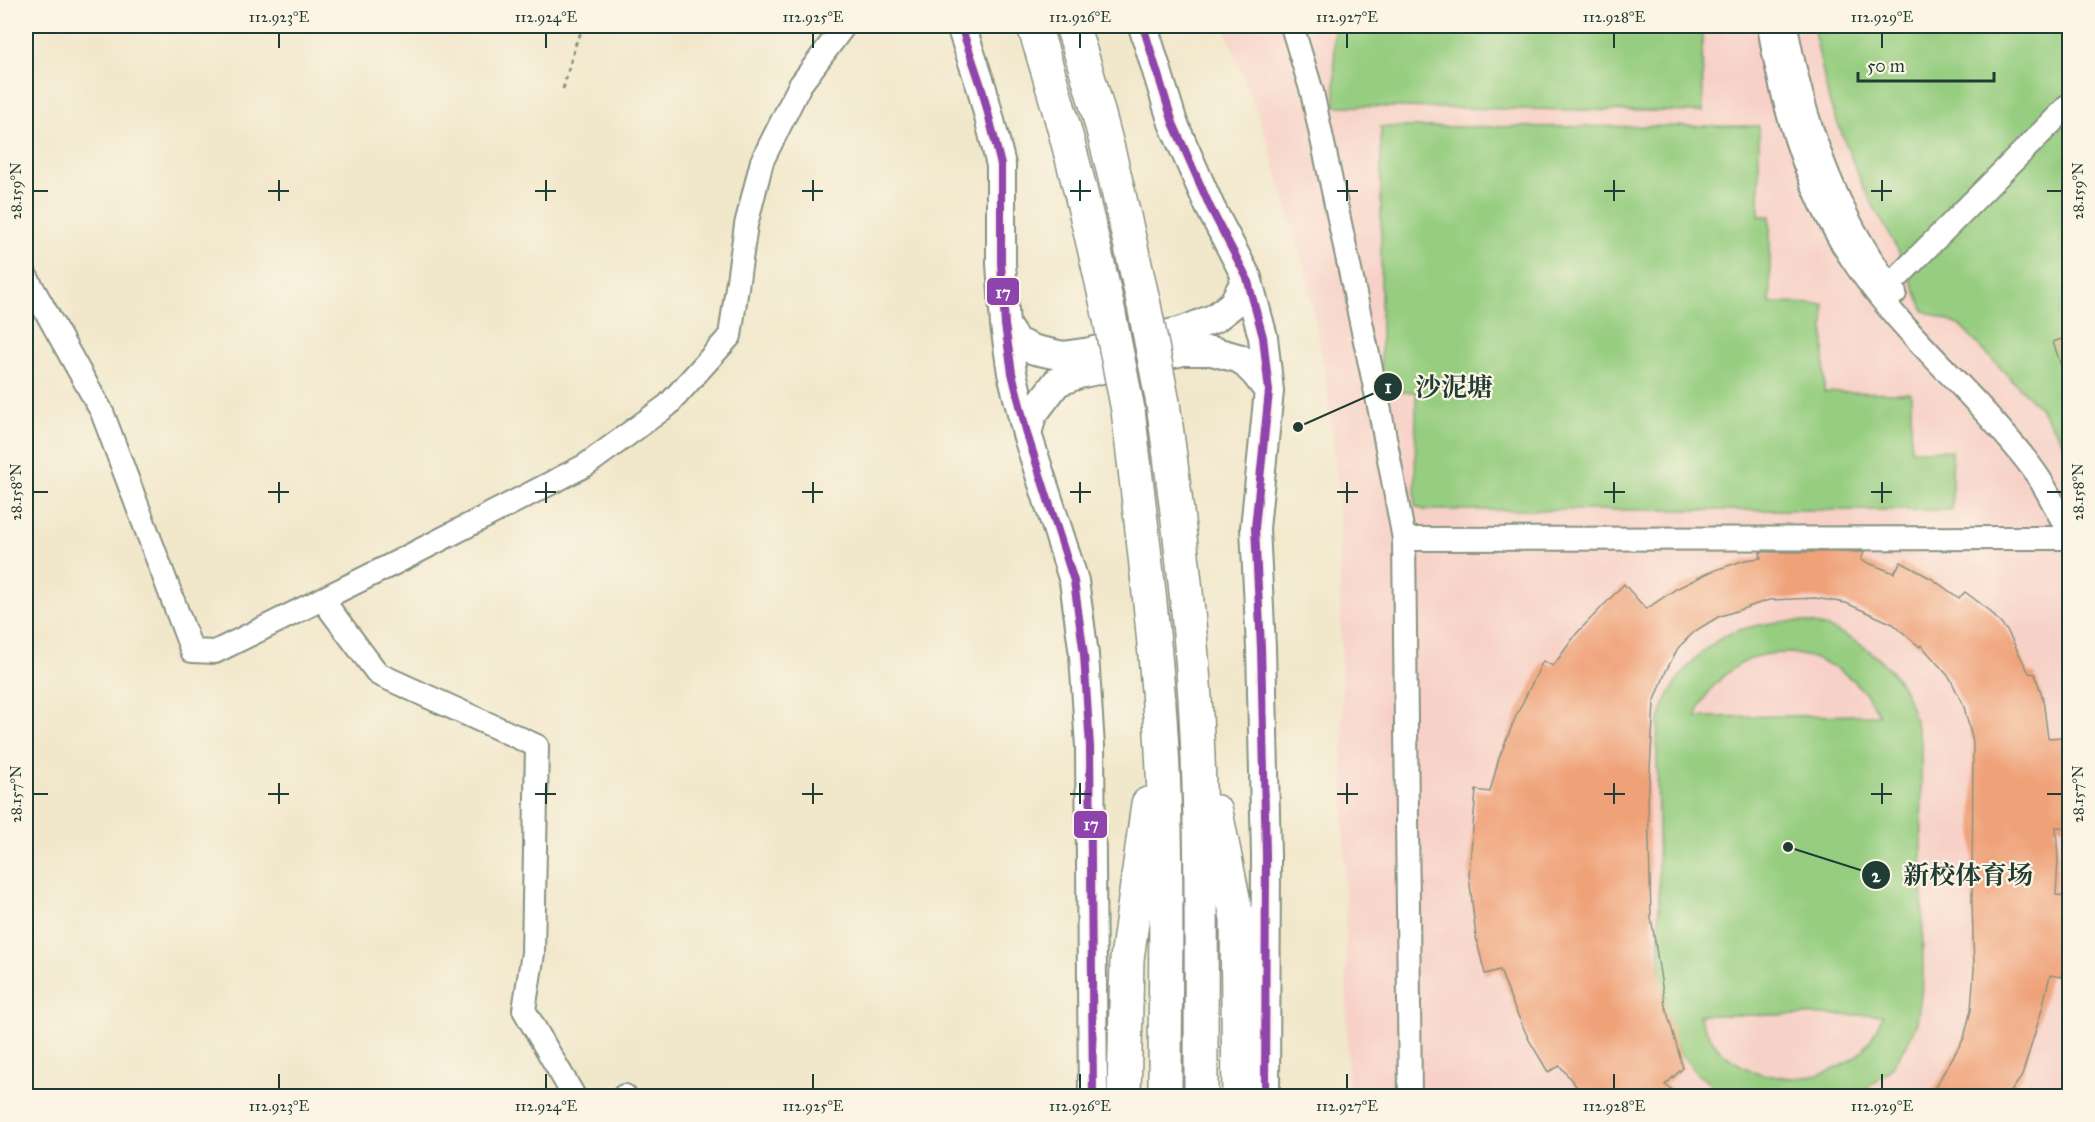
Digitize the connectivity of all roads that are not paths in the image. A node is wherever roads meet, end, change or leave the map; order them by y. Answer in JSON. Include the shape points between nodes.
{"nodes":[{"id":1,"x":844,"y":26,"type":"edge"},
{"id":2,"x":961,"y":26,"type":"edge"},
{"id":3,"x":1034,"y":26,"type":"edge"},
{"id":4,"x":1072,"y":26,"type":"edge"},
{"id":5,"x":1143,"y":26,"type":"edge"},
{"id":6,"x":1292,"y":26,"type":"edge"},
{"id":7,"x":1769,"y":26,"type":"edge"},
{"id":8,"x":1786,"y":26,"type":"edge"},
{"id":9,"x":2070,"y":104,"type":"edge"},
{"id":10,"x":26,"y":276,"type":"edge"},
{"id":11,"x":1247,"y":278,"type":"junction"},
{"id":12,"x":1884,"y":290,"type":"junction"},
{"id":13,"x":1005,"y":325,"type":"junction"},
{"id":14,"x":1269,"y":391,"type":"junction"},
{"id":15,"x":1027,"y":434,"type":"junction"},
{"id":16,"x":2070,"y":501,"type":"edge"},
{"id":17,"x":2070,"y":536,"type":"edge"},
{"id":18,"x":1404,"y":539,"type":"junction"},
{"id":19,"x":322,"y":599,"type":"junction"},
{"id":20,"x":1196,"y":715,"type":"junction"},
{"id":21,"x":1160,"y":719,"type":"junction"},
{"id":22,"x":574,"y":1096,"type":"edge"},
{"id":23,"x":1093,"y":1096,"type":"edge"},
{"id":24,"x":1124,"y":1096,"type":"edge"},
{"id":25,"x":1165,"y":1096,"type":"edge"},
{"id":26,"x":1201,"y":1096,"type":"edge"},
{"id":27,"x":1239,"y":1096,"type":"edge"},
{"id":28,"x":1265,"y":1096,"type":"edge"},
{"id":29,"x":1410,"y":1096,"type":"edge"}],
"edges":[{"from":1,"to":19,"type":"street","via":[[800,85],[762,161],[746,225],[730,336],[668,405],[586,465]]},
{"from":2,"to":13,"type":"main road","via":[[1001,165]]},
{"from":3,"to":21,"type":"highway","bridge":true,"via":[[1083,194],[1128,410]]},
{"from":4,"to":20,"type":"highway","bridge":true,"via":[[1116,183],[1163,403],[1188,590]]},
{"from":5,"to":11,"type":"main road","via":[[1173,123]]},
{"from":6,"to":18,"type":"street","via":[[1312,92]]},
{"from":7,"to":12,"type":"street","via":[[1798,142],[1817,193],[1859,270]]},
{"from":8,"to":12,"type":"street","via":[[1817,146]]},
{"from":9,"to":12,"type":"street"},
{"from":10,"to":19,"type":"street","via":[[102,412],[192,651],[214,652]]},
{"from":11,"to":13,"type":"main road","via":[[1233,304],[1215,318],[1183,331],[1090,352],[1063,356],[1035,350],[1016,342]]},
{"from":11,"to":14,"type":"main road","via":[[1263,337]]},
{"from":12,"to":16,"type":"street","via":[[1910,312],[2016,425]]},
{"from":12,"to":17,"type":"street","via":[[2039,478]]},
{"from":13,"to":15,"type":"main road"},
{"from":14,"to":15,"type":"main road","via":[[1241,359],[1212,351],[1184,351],[1057,382],[1032,415]]},
{"from":14,"to":28,"type":"main road","via":[[1255,528],[1266,844]]},
{"from":15,"to":23,"type":"main road","via":[[1074,581],[1084,655],[1090,747]]},
{"from":17,"to":18,"type":"street"},
{"from":18,"to":29,"type":"street"},
{"from":19,"to":22,"type":"street","via":[[378,674],[537,746],[534,953],[524,1010]]},
{"from":20,"to":26,"type":"highway","via":[[1202,852]]},
{"from":20,"to":27,"type":"highway","via":[[1237,918]]},
{"from":21,"to":24,"type":"highway","via":[[1127,959]]},
{"from":21,"to":25,"type":"highway"}]}
